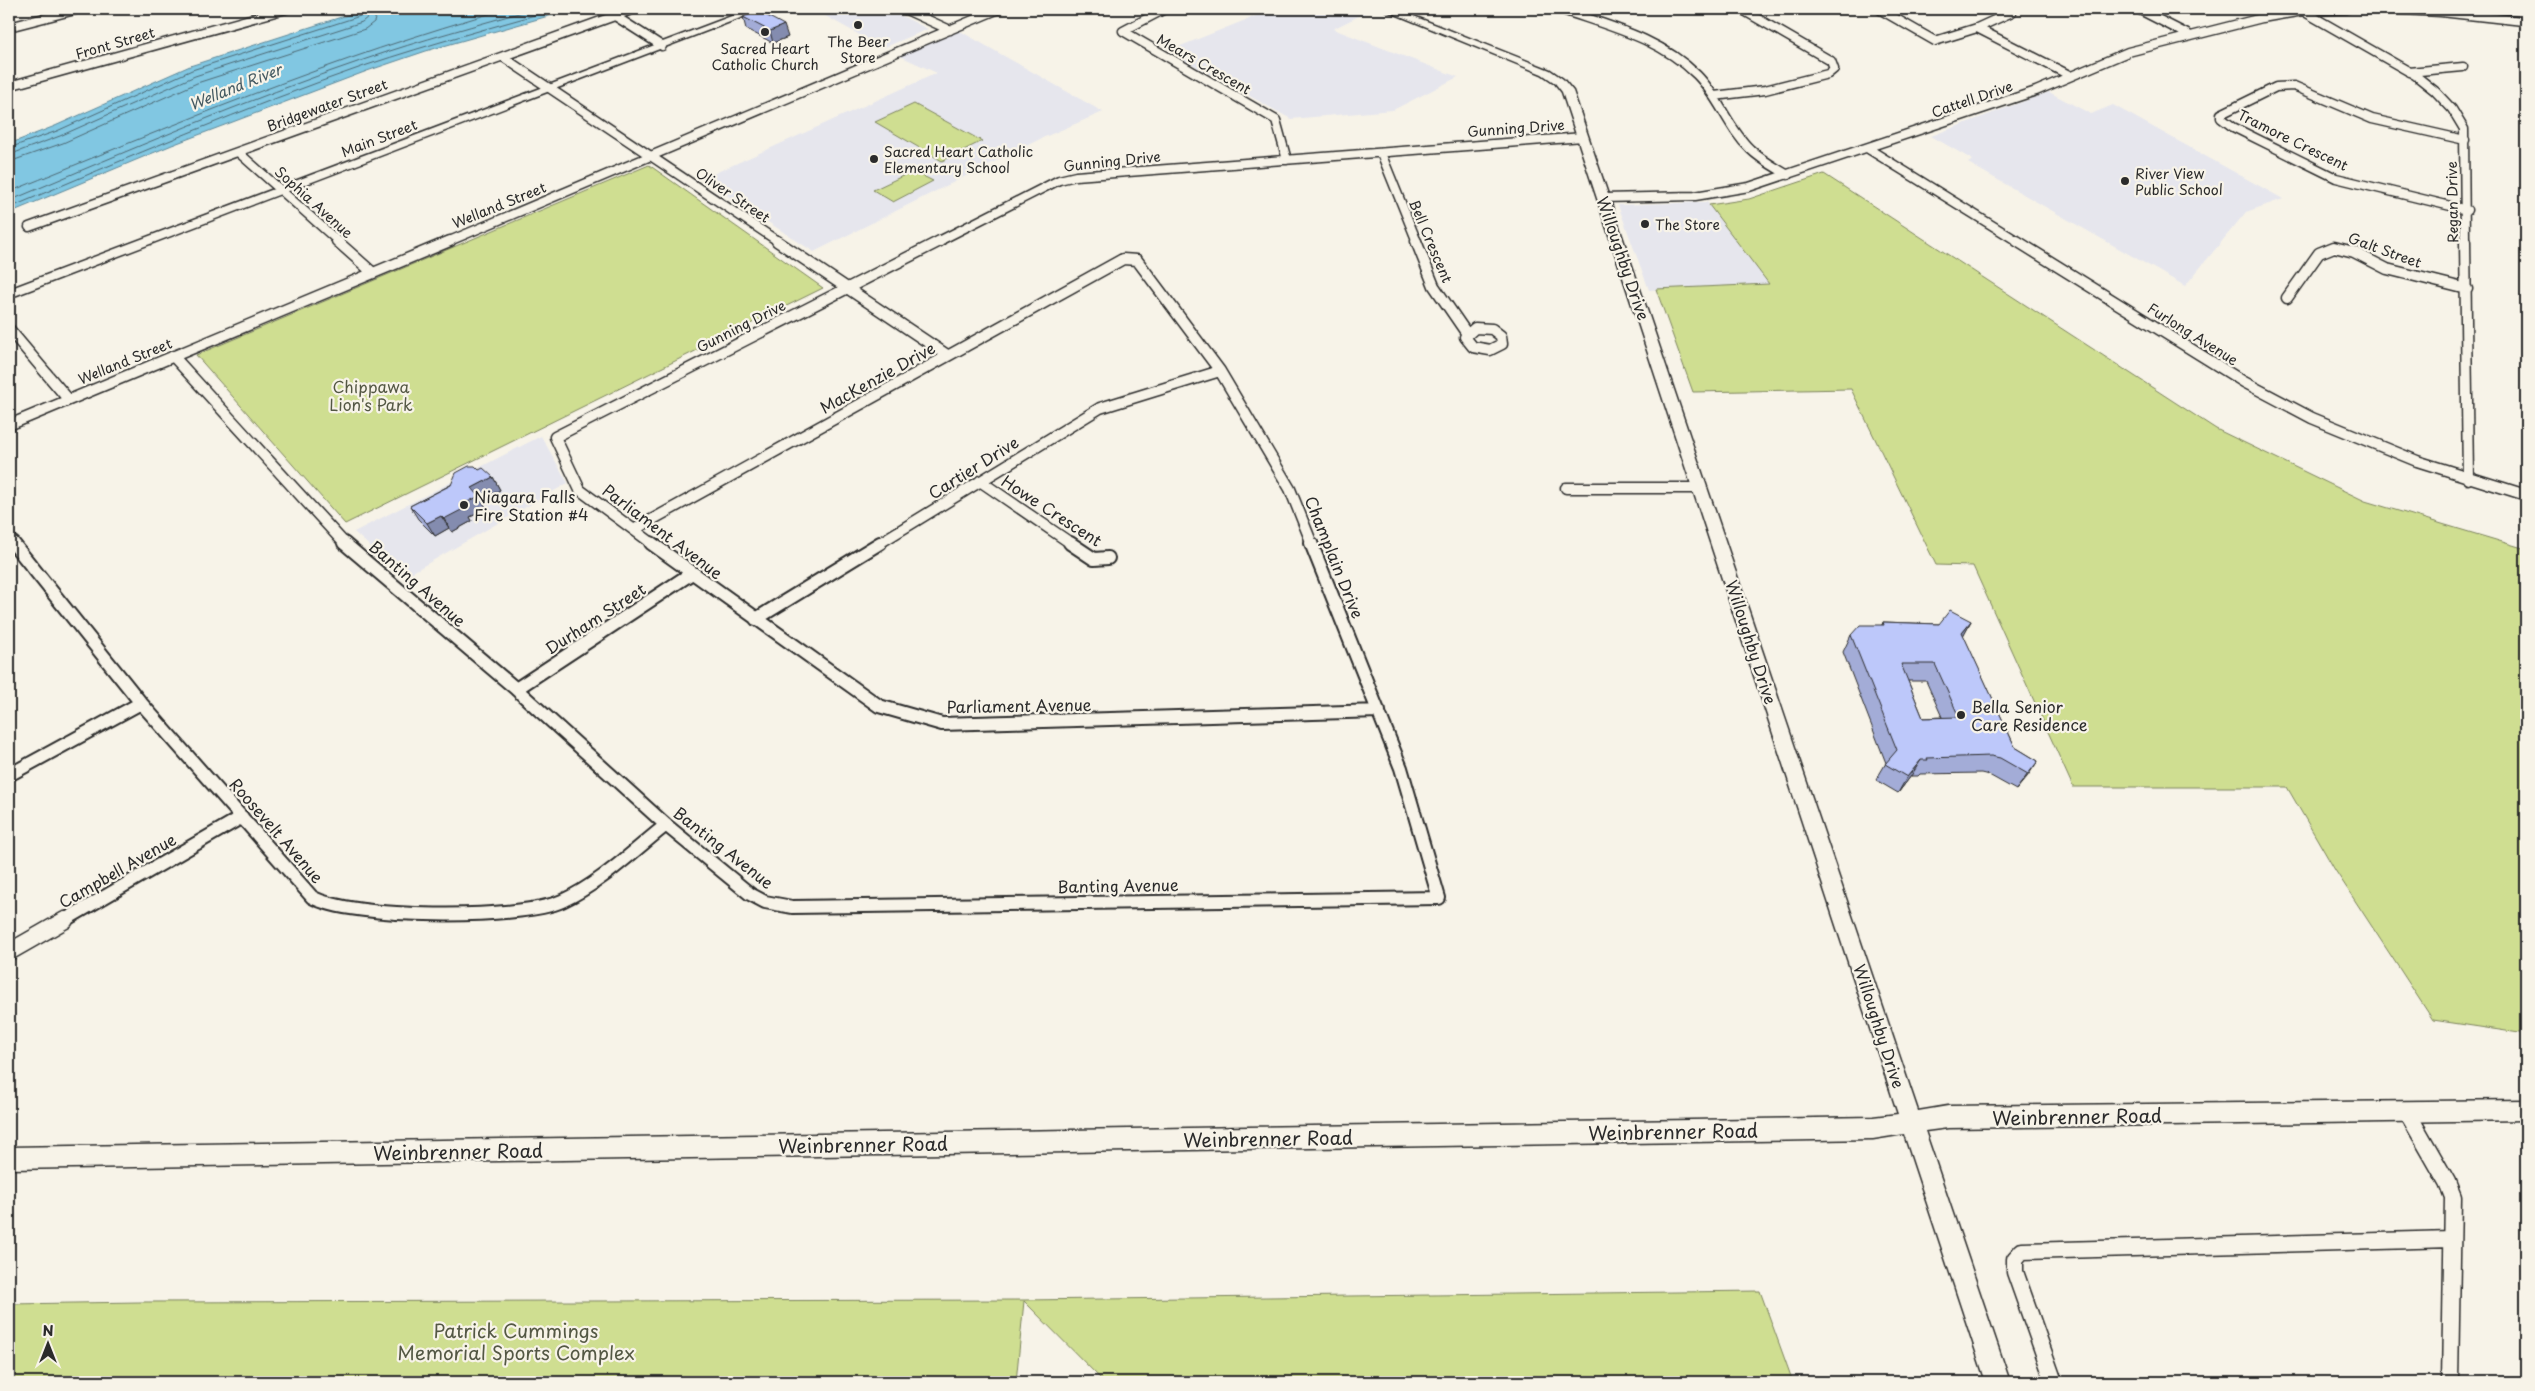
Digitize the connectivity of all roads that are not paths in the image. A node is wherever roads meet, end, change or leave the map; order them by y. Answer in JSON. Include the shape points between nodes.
{"nodes":[{"id":1,"x":79,"y":9,"type":"edge"},
{"id":2,"x":282,"y":9,"type":"edge"},
{"id":3,"x":634,"y":9,"type":"edge"},
{"id":4,"x":759,"y":9,"type":"edge"},
{"id":5,"x":904,"y":9,"type":"edge"},
{"id":6,"x":999,"y":9,"type":"edge"},
{"id":7,"x":1164,"y":9,"type":"edge"},
{"id":8,"x":1388,"y":9,"type":"edge"},
{"id":9,"x":1560,"y":9,"type":"edge"},
{"id":10,"x":1741,"y":9,"type":"edge"},
{"id":11,"x":1879,"y":9,"type":"edge"},
{"id":12,"x":2006,"y":9,"type":"edge"},
{"id":13,"x":2138,"y":9,"type":"edge"},
{"id":14,"x":2347,"y":9,"type":"edge"},
{"id":15,"x":2382,"y":9,"type":"edge"},
{"id":16,"x":2440,"y":10,"type":"edge"},
{"id":17,"x":2303,"y":11,"type":"junction"},
{"id":18,"x":615,"y":16,"type":"junction"},
{"id":19,"x":2523,"y":21,"type":"dead end"},
{"id":20,"x":9,"y":27,"type":"edge"},
{"id":21,"x":1977,"y":28,"type":"junction"},
{"id":22,"x":950,"y":30,"type":"junction"},
{"id":23,"x":2191,"y":36,"type":"junction"},
{"id":24,"x":662,"y":46,"type":"junction"},
{"id":25,"x":503,"y":57,"type":"junction"},
{"id":26,"x":2463,"y":66,"type":"dead end"},
{"id":27,"x":2409,"y":72,"type":"junction"},
{"id":28,"x":2071,"y":76,"type":"junction"},
{"id":29,"x":9,"y":86,"type":"edge"},
{"id":30,"x":548,"y":89,"type":"junction"},
{"id":31,"x":1714,"y":96,"type":"junction"},
{"id":32,"x":1583,"y":137,"type":"junction"},
{"id":33,"x":2465,"y":140,"type":"junction"},
{"id":34,"x":1867,"y":148,"type":"junction"},
{"id":35,"x":238,"y":152,"type":"junction"},
{"id":36,"x":1381,"y":153,"type":"junction"},
{"id":37,"x":651,"y":157,"type":"junction"},
{"id":38,"x":1287,"y":160,"type":"junction"},
{"id":39,"x":1788,"y":176,"type":"junction"},
{"id":40,"x":281,"y":191,"type":"junction"},
{"id":41,"x":1603,"y":198,"type":"junction"},
{"id":42,"x":2467,"y":210,"type":"junction"},
{"id":43,"x":29,"y":228,"type":"dead end"},
{"id":44,"x":1137,"y":260,"type":"joint"},
{"id":45,"x":372,"y":272,"type":"junction"},
{"id":46,"x":846,"y":288,"type":"junction"},
{"id":47,"x":2467,"y":289,"type":"junction"},
{"id":48,"x":9,"y":294,"type":"edge"},
{"id":49,"x":2287,"y":298,"type":"dead end"},
{"id":50,"x":9,"y":329,"type":"edge"},
{"id":51,"x":1467,"y":334,"type":"dead end"},
{"id":52,"x":947,"y":355,"type":"junction"},
{"id":53,"x":173,"y":356,"type":"junction"},
{"id":54,"x":1220,"y":371,"type":"junction"},
{"id":55,"x":68,"y":399,"type":"junction"},
{"id":56,"x":9,"y":424,"type":"edge"},
{"id":57,"x":555,"y":436,"type":"joint"},
{"id":58,"x":2468,"y":479,"type":"junction"},
{"id":59,"x":980,"y":481,"type":"junction"},
{"id":60,"x":1566,"y":488,"type":"dead end"},
{"id":61,"x":1701,"y":488,"type":"junction"},
{"id":62,"x":2526,"y":495,"type":"edge"},
{"id":63,"x":634,"y":530,"type":"junction"},
{"id":64,"x":9,"y":538,"type":"edge"},
{"id":65,"x":1108,"y":558,"type":"dead end"},
{"id":66,"x":692,"y":573,"type":"junction"},
{"id":67,"x":756,"y":619,"type":"junction"},
{"id":68,"x":516,"y":690,"type":"junction"},
{"id":69,"x":141,"y":703,"type":"junction"},
{"id":70,"x":1379,"y":711,"type":"junction"},
{"id":71,"x":9,"y":775,"type":"edge"},
{"id":72,"x":242,"y":818,"type":"junction"},
{"id":73,"x":666,"y":825,"type":"junction"},
{"id":74,"x":1439,"y":898,"type":"joint"},
{"id":75,"x":9,"y":952,"type":"edge"},
{"id":76,"x":2526,"y":1110,"type":"edge"},
{"id":77,"x":2407,"y":1112,"type":"junction"},
{"id":78,"x":1912,"y":1122,"type":"junction"},
{"id":79,"x":9,"y":1158,"type":"edge"},
{"id":80,"x":2452,"y":1239,"type":"junction"},
{"id":81,"x":1998,"y":1382,"type":"edge"},
{"id":82,"x":2054,"y":1382,"type":"edge"},
{"id":83,"x":2450,"y":1382,"type":"edge"}],
"edges":[{"from":1,"to":20,"type":"street"},
{"from":2,"to":29,"type":"street","name":"Front Street"},
{"from":3,"to":18,"type":"street","name":"Bridgewater Street"},
{"from":4,"to":24,"type":"street","name":"Main Street"},
{"from":5,"to":22,"type":"street"},
{"from":6,"to":22,"type":"street","name":"Welland Street"},
{"from":7,"to":38,"type":"street","name":"Mears Crescent","via":[[1123,31],[1276,120]]},
{"from":8,"to":32,"type":"street","name":"Willoughby Drive","via":[[1554,76],[1567,91]]},
{"from":9,"to":31,"type":"street","via":[[1663,49],[1691,68]]},
{"from":10,"to":31,"type":"street","via":[[1830,61],[1834,69],[1828,74],[1766,90]]},
{"from":11,"to":21,"type":"street","via":[[1935,41]]},
{"from":12,"to":21,"type":"street","via":[[2012,12]]},
{"from":13,"to":23,"type":"street"},
{"from":14,"to":17,"type":"street","name":"Cattell Drive"},
{"from":15,"to":16,"type":"street"},
{"from":16,"to":19,"type":"street"},
{"from":17,"to":23,"type":"street","name":"Cattell Drive"},
{"from":17,"to":27,"type":"street","name":"Regan Drive"},
{"from":18,"to":24,"type":"street"},
{"from":18,"to":25,"type":"street","name":"Bridgewater Street"},
{"from":21,"to":28,"type":"street"},
{"from":22,"to":37,"type":"street","name":"Welland Street"},
{"from":23,"to":28,"type":"street","name":"Cattell Drive","via":[[2128,52]]},
{"from":24,"to":30,"type":"street","name":"Main Street"},
{"from":25,"to":30,"type":"street","name":"Oliver Street"},
{"from":25,"to":35,"type":"street","name":"Bridgewater Street"},
{"from":26,"to":27,"type":"street"},
{"from":27,"to":33,"type":"street","name":"Regan Drive","via":[[2448,103],[2460,121]]},
{"from":28,"to":34,"type":"street","name":"Cattell Drive"},
{"from":30,"to":37,"type":"street","name":"Oliver Street"},
{"from":30,"to":40,"type":"street","name":"Main Street"},
{"from":31,"to":39,"type":"street","via":[[1749,149]]},
{"from":32,"to":36,"type":"street","name":"Gunning Drive"},
{"from":32,"to":41,"type":"street","name":"Willoughby Drive"},
{"from":33,"to":42,"type":"street","name":"Regan Drive"},
{"from":33,"to":42,"type":"street","name":"Tramore Crescent","via":[[2367,118],[2294,86],[2276,87],[2221,114],[2221,118],[2233,127],[2336,178]]},
{"from":34,"to":39,"type":"street","name":"Cattell Drive"},
{"from":34,"to":58,"type":"street","name":"Furlong Avenue","via":[[2268,396],[2347,435]]},
{"from":35,"to":40,"type":"street","name":"Sophia Avenue"},
{"from":35,"to":43,"type":"street","name":"Bridgewater Street"},
{"from":36,"to":38,"type":"street","name":"Gunning Drive"},
{"from":36,"to":51,"type":"street","name":"Bell Crescent","via":[[1434,286]]},
{"from":37,"to":45,"type":"street","name":"Welland Street"},
{"from":37,"to":46,"type":"street","name":"Oliver Street"},
{"from":38,"to":46,"type":"street","name":"Gunning Drive","via":[[1059,180]]},
{"from":39,"to":41,"type":"street","name":"Cattell Drive","via":[[1708,194]]},
{"from":40,"to":45,"type":"street","name":"Sophia Avenue"},
{"from":40,"to":48,"type":"street","name":"Main Street"},
{"from":41,"to":61,"type":"street","name":"Willoughby Drive"},
{"from":42,"to":47,"type":"street","name":"Regan Drive"},
{"from":44,"to":52,"type":"street","name":"MacKenzie Drive","via":[[1123,258]]},
{"from":44,"to":54,"type":"street","name":"Champlain Drive"},
{"from":45,"to":53,"type":"street","name":"Welland Street"},
{"from":46,"to":52,"type":"street","name":"Oliver Street"},
{"from":46,"to":57,"type":"street","name":"Gunning Drive"},
{"from":47,"to":49,"type":"street","name":"Galt Street","via":[[2398,272],[2354,252],[2334,247],[2319,253]]},
{"from":47,"to":58,"type":"street","name":"Regan Drive"},
{"from":50,"to":55,"type":"street"},
{"from":52,"to":63,"type":"street","name":"MacKenzie Drive"},
{"from":53,"to":55,"type":"street","name":"Welland Street"},
{"from":53,"to":68,"type":"street","name":"Banting Avenue","via":[[345,544]]},
{"from":54,"to":59,"type":"street","name":"Cartier Drive","via":[[1100,408]]},
{"from":54,"to":70,"type":"street","name":"Champlain Drive","via":[[1290,489]]},
{"from":55,"to":56,"type":"street","name":"Welland Street"},
{"from":57,"to":63,"type":"street","name":"Parliament Avenue","via":[[576,484]]},
{"from":58,"to":62,"type":"street","name":"Furlong Avenue"},
{"from":59,"to":65,"type":"street","name":"Howe Crescent","via":[[1094,559]]},
{"from":59,"to":67,"type":"street","name":"Cartier Drive"},
{"from":60,"to":61,"type":"street"},
{"from":61,"to":78,"type":"street","name":"Willoughby Drive"},
{"from":63,"to":66,"type":"street","name":"Parliament Avenue"},
{"from":64,"to":69,"type":"street","name":"Roosevelt Avenue"},
{"from":66,"to":67,"type":"street","name":"Parliament Avenue"},
{"from":66,"to":68,"type":"street","name":"Durham Street"},
{"from":67,"to":70,"type":"street","name":"Parliament Avenue","via":[[879,706],[942,724]]},
{"from":68,"to":73,"type":"street","name":"Banting Avenue"},
{"from":69,"to":71,"type":"street"},
{"from":69,"to":72,"type":"street","name":"Roosevelt Avenue"},
{"from":70,"to":74,"type":"street","name":"Champlain Drive","via":[[1401,768]]},
{"from":72,"to":73,"type":"street","name":"Roosevelt Avenue","via":[[320,902],[421,913],[519,912],[562,902]]},
{"from":72,"to":75,"type":"street","name":"Campbell Avenue"},
{"from":73,"to":74,"type":"street","name":"Banting Avenue","via":[[750,894],[777,906]]},
{"from":76,"to":77,"type":"street","name":"Weinbrenner Road"},
{"from":77,"to":78,"type":"street","name":"Weinbrenner Road","via":[[1948,1117]]},
{"from":77,"to":80,"type":"street","via":[[2451,1190]]},
{"from":78,"to":79,"type":"street","name":"Weinbrenner Road","via":[[1863,1128]]},
{"from":78,"to":81,"type":"street","name":"Willoughby Drive"},
{"from":80,"to":82,"type":"street","via":[[2022,1251],[2013,1265]]},
{"from":80,"to":83,"type":"street"}]}
